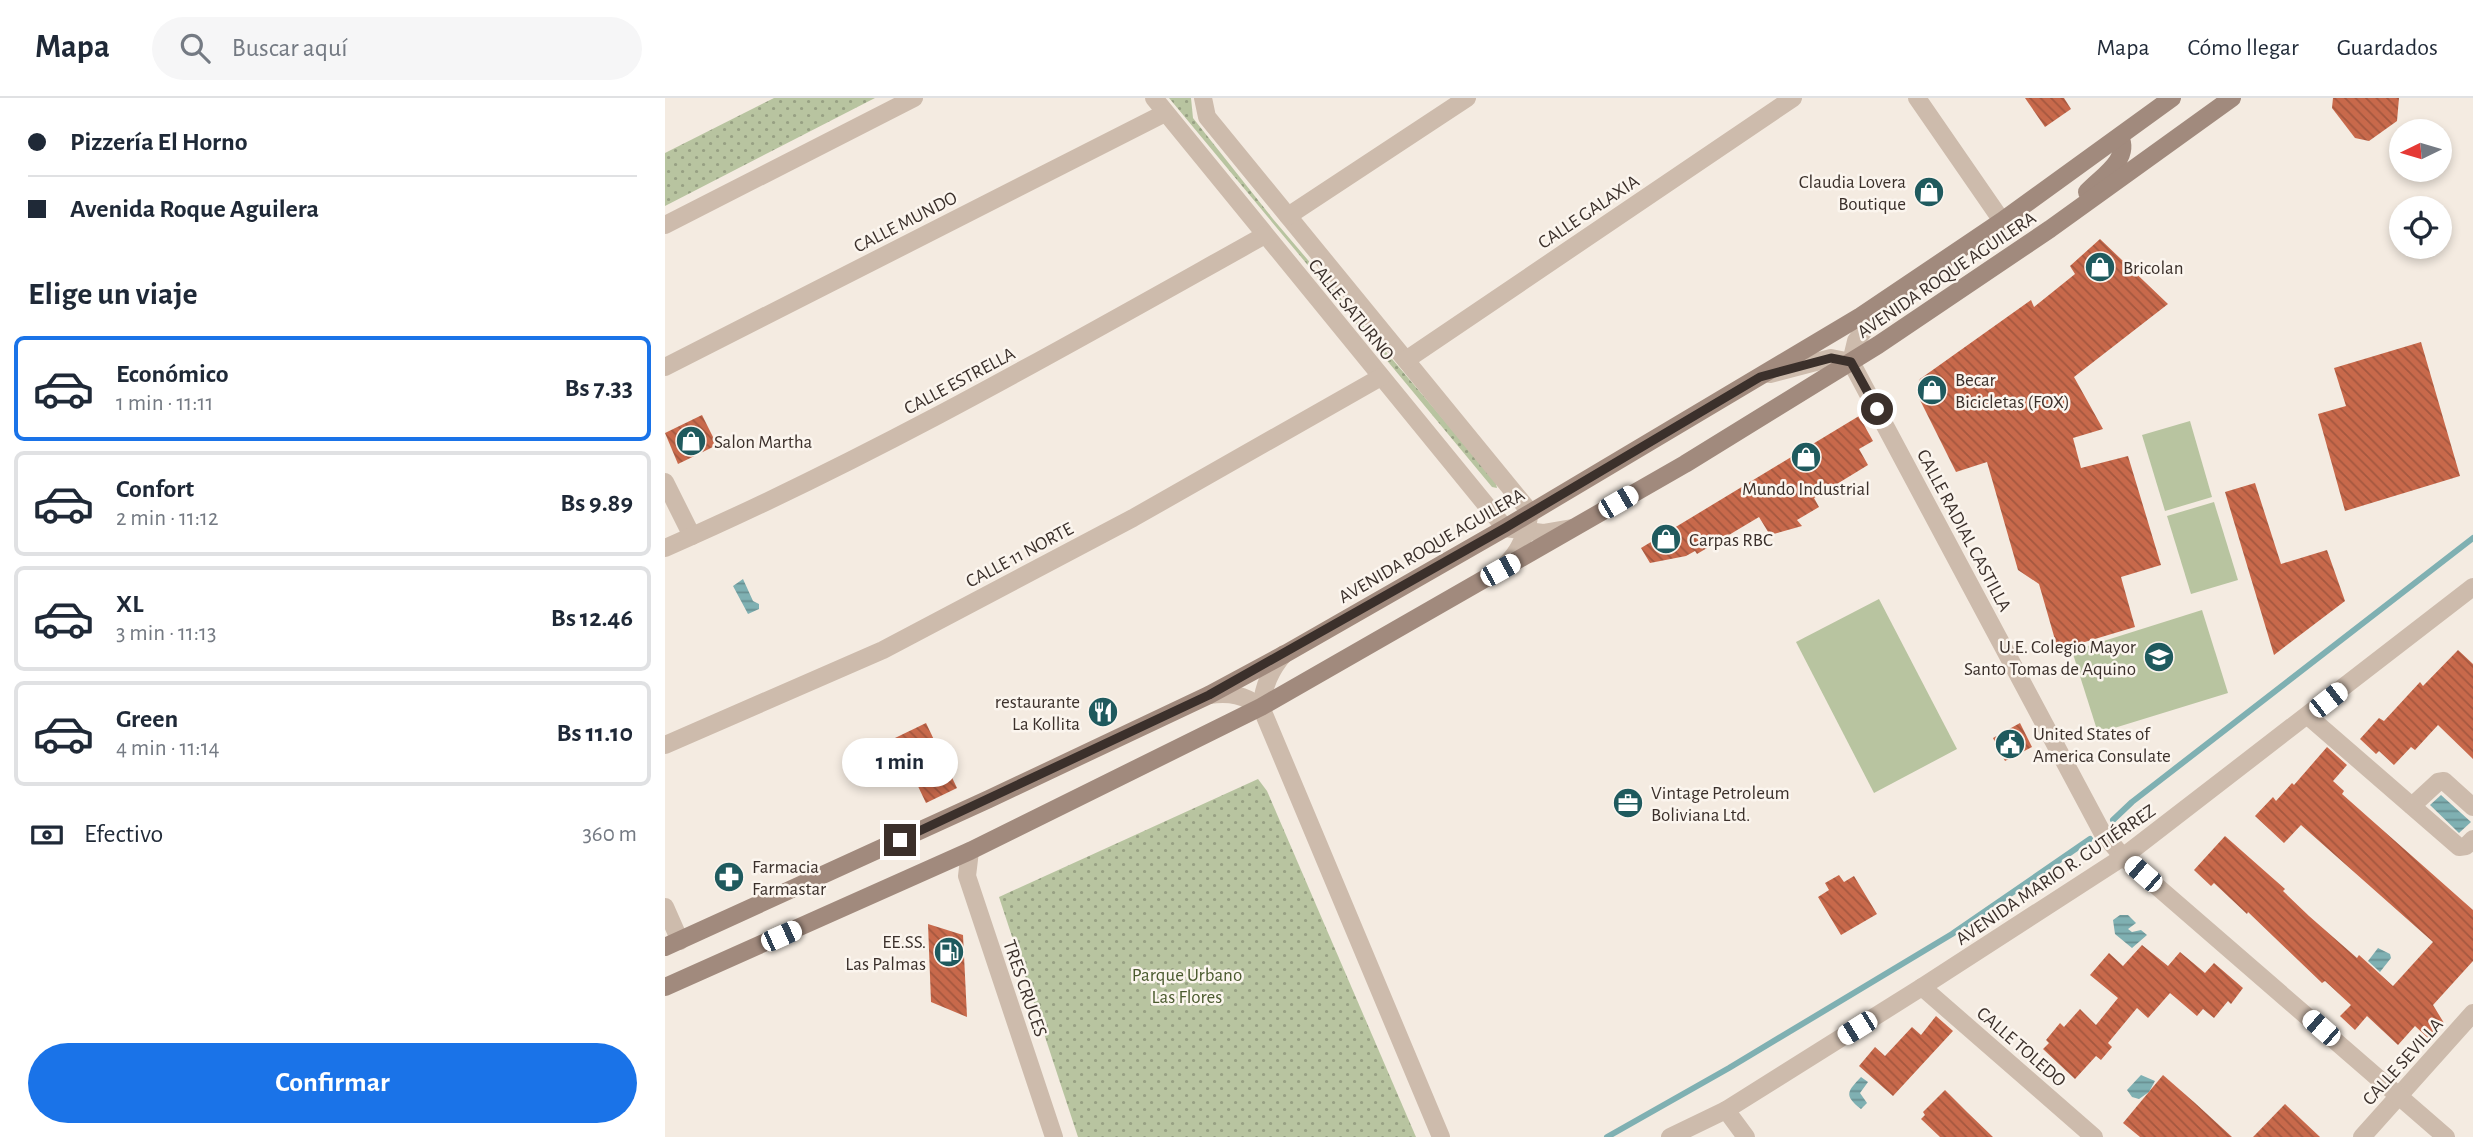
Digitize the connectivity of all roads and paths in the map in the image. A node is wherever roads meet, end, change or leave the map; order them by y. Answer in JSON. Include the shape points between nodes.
{"nodes":[{"id":1,"x":914,"y":98,"type":"edge"},
{"id":2,"x":1154,"y":98,"type":"edge"},
{"id":3,"x":1203,"y":98,"type":"edge"},
{"id":4,"x":1467,"y":98,"type":"edge"},
{"id":5,"x":1793,"y":98,"type":"edge"},
{"id":6,"x":1917,"y":98,"type":"edge"},
{"id":7,"x":2172,"y":98,"type":"edge"},
{"id":8,"x":2232,"y":98,"type":"edge"},
{"id":9,"x":1165,"y":113,"type":"junction"},
{"id":10,"x":2120,"y":137,"type":"junction"},
{"id":11,"x":1288,"y":216,"type":"junction"},
{"id":12,"x":2001,"y":221,"type":"junction"},
{"id":13,"x":665,"y":225,"type":"edge"},
{"id":14,"x":2050,"y":229,"type":"junction"},
{"id":15,"x":1265,"y":235,"type":"junction"},
{"id":16,"x":1891,"y":295,"type":"junction"},
{"id":17,"x":1406,"y":360,"type":"junction"},
{"id":18,"x":1851,"y":362,"type":"junction"},
{"id":19,"x":665,"y":367,"type":"edge"},
{"id":20,"x":1381,"y":377,"type":"junction"},
{"id":21,"x":1760,"y":377,"type":"junction"},
{"id":22,"x":665,"y":482,"type":"edge"},
{"id":23,"x":1530,"y":512,"type":"junction"},
{"id":24,"x":1505,"y":528,"type":"junction"},
{"id":25,"x":1573,"y":528,"type":"junction"},
{"id":26,"x":1527,"y":532,"type":"junction"},
{"id":27,"x":692,"y":536,"type":"junction"},
{"id":28,"x":665,"y":548,"type":"edge"},
{"id":29,"x":1500,"y":570,"type":"junction"},
{"id":30,"x":2473,"y":587,"type":"edge"},
{"id":31,"x":1285,"y":654,"type":"junction"},
{"id":32,"x":1209,"y":695,"type":"junction"},
{"id":33,"x":1262,"y":706,"type":"junction"},
{"id":34,"x":2308,"y":716,"type":"junction"},
{"id":35,"x":665,"y":745,"type":"edge"},
{"id":36,"x":2412,"y":806,"type":"junction"},
{"id":37,"x":2473,"y":807,"type":"edge"},
{"id":38,"x":2473,"y":839,"type":"edge"},
{"id":39,"x":970,"y":851,"type":"junction"},
{"id":40,"x":2123,"y":857,"type":"junction"},
{"id":41,"x":665,"y":907,"type":"edge"},
{"id":42,"x":672,"y":944,"type":"edge"},
{"id":43,"x":665,"y":987,"type":"edge"},
{"id":44,"x":1922,"y":987,"type":"junction"},
{"id":45,"x":2473,"y":1013,"type":"edge"},
{"id":46,"x":2400,"y":1096,"type":"junction"},
{"id":47,"x":1726,"y":1110,"type":"junction"},
{"id":48,"x":1054,"y":1137,"type":"edge"},
{"id":49,"x":1441,"y":1137,"type":"edge"},
{"id":50,"x":1670,"y":1137,"type":"edge"},
{"id":51,"x":1746,"y":1137,"type":"edge"},
{"id":52,"x":2094,"y":1137,"type":"edge"},
{"id":53,"x":2362,"y":1137,"type":"edge"},
{"id":54,"x":2445,"y":1137,"type":"edge"}],
"edges":[{"from":1,"to":13,"type":"street"},
{"from":2,"to":9,"type":"street","name":"CALLE SATURNO"},
{"from":3,"to":11,"type":"street","name":"CALLE SATURNO","via":[[1207,117]]},
{"from":4,"to":11,"type":"street"},
{"from":5,"to":17,"type":"street","name":"CALLE GALAXIA"},
{"from":6,"to":12,"type":"street"},
{"from":7,"to":10,"type":"main road","name":"AVENIDA ROQUE AGUILERA"},
{"from":8,"to":14,"type":"main road","name":"AVENIDA ROQUE AGUILERA"},
{"from":9,"to":15,"type":"street","name":"CALLE SATURNO"},
{"from":9,"to":19,"type":"street","name":"CALLE MUNDO"},
{"from":10,"to":12,"type":"main road","name":"AVENIDA ROQUE AGUILERA"},
{"from":10,"to":14,"type":"main road","via":[[2121,157]]},
{"from":11,"to":17,"type":"street","name":"CALLE SATURNO"},
{"from":12,"to":16,"type":"main road","name":"AVENIDA ROQUE AGUILERA"},
{"from":14,"to":18,"type":"main road","name":"AVENIDA ROQUE AGUILERA"},
{"from":15,"to":20,"type":"street","name":"CALLE SATURNO"},
{"from":15,"to":27,"type":"street","name":"CALLE ESTRELLA","via":[[1027,368],[797,488]]},
{"from":16,"to":18,"type":"street","via":[[1856,341]]},
{"from":16,"to":21,"type":"main road","name":"AVENIDA ROQUE AGUILERA"},
{"from":17,"to":23,"type":"street","name":"CALLE SATURNO"},
{"from":18,"to":21,"type":"street","via":[[1831,358]]},
{"from":18,"to":25,"type":"main road","name":"AVENIDA ROQUE AGUILERA"},
{"from":18,"to":40,"type":"street","name":"CALLE RADIAL CASTILLA","via":[[2096,820]]},
{"from":20,"to":24,"type":"street","name":"CALLE SATURNO"},
{"from":20,"to":35,"type":"street","name":"CALLE 11 NORTE","via":[[1133,518],[883,650]]},
{"from":21,"to":23,"type":"main road","name":"AVENIDA ROQUE AGUILERA"},
{"from":22,"to":27,"type":"street"},
{"from":23,"to":24,"type":"main road","name":"AVENIDA ROQUE AGUILERA"},
{"from":23,"to":26,"type":"street"},
{"from":24,"to":26,"type":"street"},
{"from":24,"to":31,"type":"main road","name":"AVENIDA ROQUE AGUILERA"},
{"from":25,"to":26,"type":"street"},
{"from":25,"to":29,"type":"main road","name":"AVENIDA ROQUE AGUILERA"},
{"from":26,"to":29,"type":"street","via":[[1513,558]]},
{"from":27,"to":28,"type":"street","name":"CALLE ESTRELLA"},
{"from":29,"to":33,"type":"main road","name":"AVENIDA ROQUE AGUILERA"},
{"from":30,"to":34,"type":"street","name":"AVENIDA MARIO R. GUTIÉRREZ"},
{"from":31,"to":32,"type":"main road","name":"AVENIDA ROQUE AGUILERA"},
{"from":31,"to":33,"type":"street","via":[[1268,677]]},
{"from":32,"to":33,"type":"street","via":[[1237,694]]},
{"from":32,"to":42,"type":"main road","name":"AVENIDA ROQUE AGUILERA"},
{"from":33,"to":39,"type":"main road","name":"AVENIDA ROQUE AGUILERA"},
{"from":33,"to":49,"type":"street"},
{"from":34,"to":36,"type":"street"},
{"from":34,"to":40,"type":"street","name":"AVENIDA MARIO R. GUTIÉRREZ"},
{"from":36,"to":37,"type":"street","via":[[2444,780]]},
{"from":36,"to":38,"type":"street","via":[[2459,847]]},
{"from":39,"to":43,"type":"main road","name":"AVENIDA ROQUE AGUILERA"},
{"from":39,"to":48,"type":"street","name":"TRES CRUCES","via":[[967,876]]},
{"from":40,"to":44,"type":"street","name":"AVENIDA MARIO R. GUTIÉRREZ"},
{"from":40,"to":46,"type":"street","name":"CALLE RADIAL CASTILLA"},
{"from":41,"to":42,"type":"street"},
{"from":44,"to":47,"type":"street","name":"AVENIDA MARIO R. GUTIÉRREZ"},
{"from":44,"to":52,"type":"street","name":"CALLE TOLEDO"},
{"from":45,"to":46,"type":"street","name":"CALLE SEVILLA"},
{"from":46,"to":53,"type":"street","name":"CALLE SEVILLA"},
{"from":46,"to":54,"type":"street","name":"CALLE RADIAL CASTILLA"},
{"from":47,"to":50,"type":"street","name":"AVENIDA MARIO R. GUTIÉRREZ"},
{"from":47,"to":51,"type":"street"}]}
